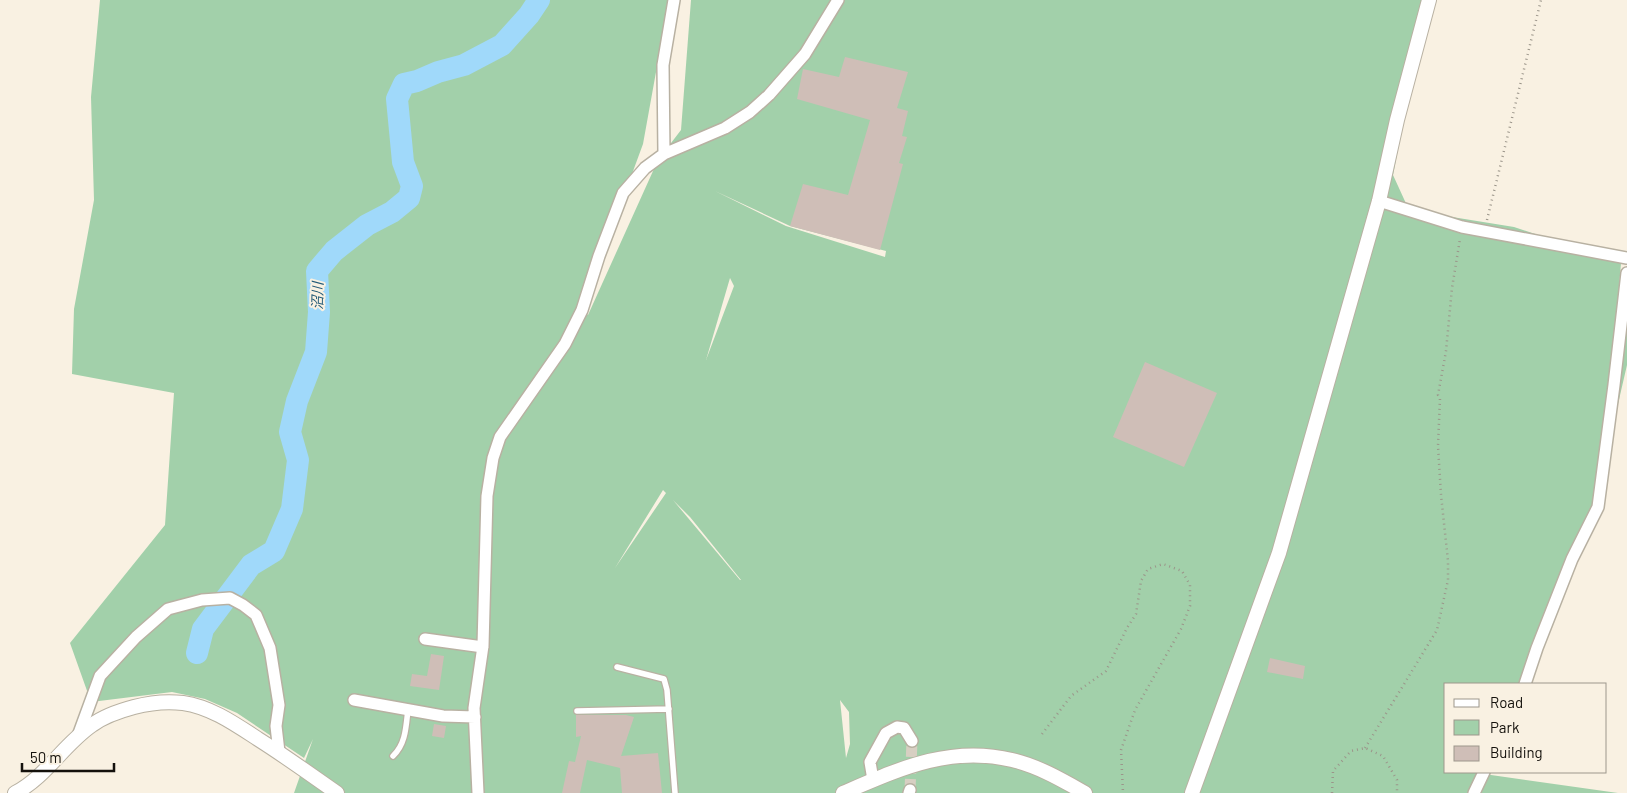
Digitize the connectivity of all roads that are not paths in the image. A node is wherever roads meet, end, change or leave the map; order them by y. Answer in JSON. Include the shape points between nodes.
{"nodes":[{"id":1,"x":674,"y":0,"type":"edge"},
{"id":2,"x":838,"y":0,"type":"edge"},
{"id":3,"x":1429,"y":0,"type":"edge"},
{"id":4,"x":664,"y":154,"type":"junction"},
{"id":5,"x":1379,"y":201,"type":"junction"},
{"id":6,"x":1627,"y":258,"type":"edge"},
{"id":7,"x":1627,"y":273,"type":"edge"},
{"id":8,"x":425,"y":639,"type":"dead end"},
{"id":9,"x":483,"y":647,"type":"junction"},
{"id":10,"x":617,"y":667,"type":"dead end"},
{"id":11,"x":1526,"y":683,"type":"edge"},
{"id":12,"x":354,"y":700,"type":"dead end"},
{"id":13,"x":408,"y":709,"type":"junction"},
{"id":14,"x":669,"y":709,"type":"junction"},
{"id":15,"x":577,"y":711,"type":"dead end"},
{"id":16,"x":475,"y":717,"type":"junction"},
{"id":17,"x":78,"y":736,"type":"junction"},
{"id":18,"x":912,"y":741,"type":"dead end"},
{"id":19,"x":278,"y":752,"type":"junction"},
{"id":20,"x":393,"y":756,"type":"dead end"},
{"id":21,"x":1484,"y":773,"type":"edge"},
{"id":22,"x":873,"y":780,"type":"junction"},
{"id":23,"x":14,"y":793,"type":"edge"},
{"id":24,"x":337,"y":793,"type":"edge"},
{"id":25,"x":478,"y":793,"type":"edge"},
{"id":26,"x":675,"y":793,"type":"edge"},
{"id":27,"x":843,"y":793,"type":"edge"},
{"id":28,"x":1085,"y":793,"type":"edge"},
{"id":29,"x":1192,"y":793,"type":"edge"},
{"id":30,"x":1474,"y":793,"type":"edge"}],
"edges":[{"from":1,"to":4,"type":"street","via":[[664,64]]},
{"from":2,"to":4,"type":"street","via":[[805,54],[750,112],[725,128]]},
{"from":3,"to":5,"type":"street"},
{"from":4,"to":9,"type":"street","via":[[623,193],[598,256],[582,310],[565,344],[500,437],[487,496]]},
{"from":5,"to":6,"type":"street","via":[[1462,227]]},
{"from":5,"to":29,"type":"street","via":[[1279,553]]},
{"from":7,"to":11,"type":"street","via":[[1598,507],[1572,559],[1536,648]]},
{"from":8,"to":9,"type":"street"},
{"from":9,"to":16,"type":"street"},
{"from":10,"to":14,"type":"lane","via":[[664,679]]},
{"from":12,"to":13,"type":"street"},
{"from":13,"to":16,"type":"street","via":[[443,716]]},
{"from":13,"to":20,"type":"lane","via":[[404,738],[399,751]]},
{"from":14,"to":15,"type":"lane"},
{"from":14,"to":26,"type":"lane"},
{"from":16,"to":25,"type":"street"},
{"from":17,"to":19,"type":"street","via":[[93,724],[125,710],[145,704],[182,703],[220,715]]},
{"from":17,"to":19,"type":"street","via":[[100,676],[136,637],[168,609],[202,600],[230,598],[256,615],[270,648],[279,705],[276,726]]},
{"from":17,"to":23,"type":"street","via":[[41,775]]},
{"from":18,"to":22,"type":"street","via":[[904,728],[897,727],[886,733],[870,762]]},
{"from":19,"to":24,"type":"street"},
{"from":21,"to":30,"type":"street"},
{"from":22,"to":27,"type":"street"},
{"from":22,"to":28,"type":"street","via":[[923,761],[964,755],[988,756],[1035,768]]}]}
